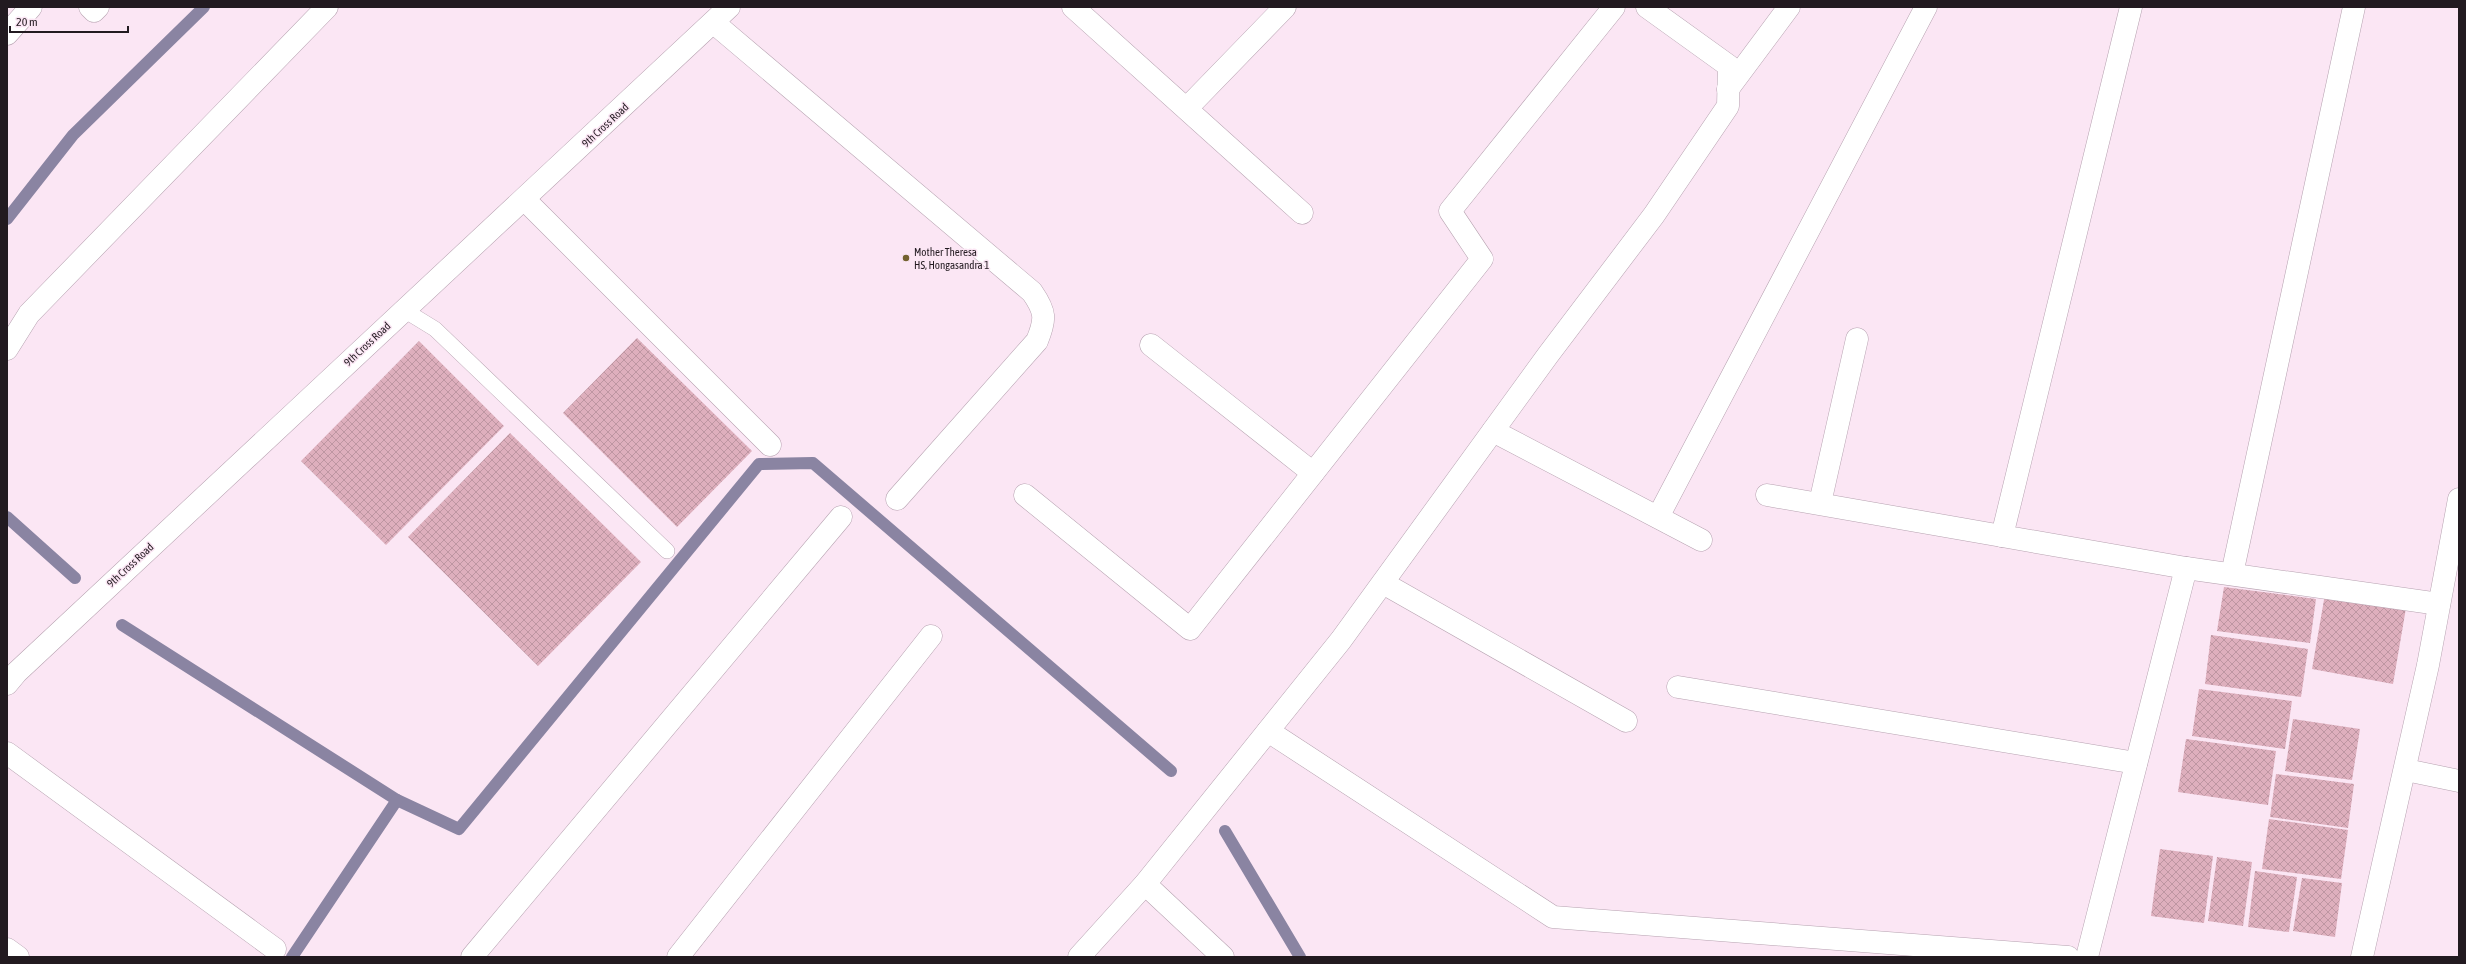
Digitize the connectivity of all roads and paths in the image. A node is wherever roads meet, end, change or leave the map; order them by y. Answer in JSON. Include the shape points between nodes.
{"nodes":[{"id":1,"x":31,"y":7,"type":"edge"},
{"id":2,"x":90,"y":7,"type":"edge"},
{"id":3,"x":98,"y":7,"type":"edge"},
{"id":4,"x":327,"y":7,"type":"edge"},
{"id":5,"x":729,"y":7,"type":"edge"},
{"id":6,"x":1072,"y":7,"type":"edge"},
{"id":7,"x":1285,"y":7,"type":"edge"},
{"id":8,"x":1614,"y":7,"type":"edge"},
{"id":9,"x":1647,"y":7,"type":"edge"},
{"id":10,"x":1789,"y":7,"type":"edge"},
{"id":11,"x":1926,"y":7,"type":"edge"},
{"id":12,"x":2131,"y":7,"type":"edge"},
{"id":13,"x":2354,"y":7,"type":"edge"},
{"id":14,"x":714,"y":23,"type":"junction"},
{"id":15,"x":7,"y":34,"type":"edge"},
{"id":16,"x":1728,"y":90,"type":"junction"},
{"id":17,"x":1188,"y":108,"type":"junction"},
{"id":18,"x":525,"y":200,"type":"junction"},
{"id":19,"x":1302,"y":213,"type":"dead end"},
{"id":20,"x":404,"y":310,"type":"junction"},
{"id":21,"x":1857,"y":339,"type":"dead end"},
{"id":22,"x":1151,"y":345,"type":"dead end"},
{"id":23,"x":7,"y":350,"type":"edge"},
{"id":24,"x":1493,"y":431,"type":"junction"},
{"id":25,"x":770,"y":445,"type":"dead end"},
{"id":26,"x":1313,"y":473,"type":"junction"},
{"id":27,"x":1767,"y":494,"type":"dead end"},
{"id":28,"x":1025,"y":495,"type":"dead end"},
{"id":29,"x":897,"y":499,"type":"dead end"},
{"id":30,"x":2459,"y":499,"type":"edge"},
{"id":31,"x":1820,"y":503,"type":"junction"},
{"id":32,"x":841,"y":517,"type":"dead end"},
{"id":33,"x":1658,"y":517,"type":"junction"},
{"id":34,"x":2002,"y":536,"type":"junction"},
{"id":35,"x":1701,"y":540,"type":"dead end"},
{"id":36,"x":667,"y":550,"type":"dead end"},
{"id":37,"x":2186,"y":568,"type":"junction"},
{"id":38,"x":2232,"y":574,"type":"junction"},
{"id":39,"x":1383,"y":583,"type":"junction"},
{"id":40,"x":2439,"y":604,"type":"junction"},
{"id":41,"x":931,"y":636,"type":"dead end"},
{"id":42,"x":7,"y":684,"type":"edge"},
{"id":43,"x":1678,"y":687,"type":"dead end"},
{"id":44,"x":1626,"y":721,"type":"dead end"},
{"id":45,"x":1268,"y":731,"type":"junction"},
{"id":46,"x":7,"y":753,"type":"edge"},
{"id":47,"x":2136,"y":763,"type":"junction"},
{"id":48,"x":2406,"y":770,"type":"junction"},
{"id":49,"x":2459,"y":781,"type":"edge"},
{"id":50,"x":1145,"y":884,"type":"junction"},
{"id":51,"x":7,"y":949,"type":"edge"},
{"id":52,"x":275,"y":949,"type":"dead end"},
{"id":53,"x":18,"y":957,"type":"edge"},
{"id":54,"x":472,"y":957,"type":"edge"},
{"id":55,"x":678,"y":957,"type":"edge"},
{"id":56,"x":1079,"y":957,"type":"edge"},
{"id":57,"x":1223,"y":957,"type":"edge"},
{"id":58,"x":2068,"y":957,"type":"edge"},
{"id":59,"x":2087,"y":957,"type":"edge"},
{"id":60,"x":2362,"y":957,"type":"edge"}],
"edges":[{"from":1,"to":15,"type":"street"},
{"from":2,"to":3,"type":"street","via":[[94,11]]},
{"from":4,"to":23,"type":"street","via":[[29,314]]},
{"from":5,"to":14,"type":"street","name":"9th Cross Road"},
{"from":6,"to":17,"type":"street"},
{"from":7,"to":17,"type":"street"},
{"from":8,"to":26,"type":"street","via":[[1450,211],[1482,259]]},
{"from":9,"to":16,"type":"street","via":[[1729,66]]},
{"from":10,"to":16,"type":"street"},
{"from":11,"to":33,"type":"street"},
{"from":12,"to":34,"type":"street"},
{"from":13,"to":38,"type":"street"},
{"from":14,"to":18,"type":"street","name":"9th Cross Road"},
{"from":14,"to":29,"type":"street","via":[[1032,292],[1042,307],[1044,323],[1037,341]]},
{"from":16,"to":24,"type":"street","via":[[1728,106],[1654,215]]},
{"from":17,"to":19,"type":"street"},
{"from":18,"to":20,"type":"street","name":"9th Cross Road"},
{"from":18,"to":25,"type":"street"},
{"from":20,"to":36,"type":"lane","via":[[435,329]]},
{"from":20,"to":42,"type":"street","name":"9th Cross Road"},
{"from":21,"to":31,"type":"street"},
{"from":22,"to":26,"type":"street"},
{"from":24,"to":33,"type":"street"},
{"from":24,"to":39,"type":"street"},
{"from":26,"to":28,"type":"street","via":[[1190,630]]},
{"from":27,"to":31,"type":"street"},
{"from":30,"to":40,"type":"street"},
{"from":31,"to":34,"type":"street"},
{"from":32,"to":54,"type":"street"},
{"from":33,"to":35,"type":"street"},
{"from":34,"to":37,"type":"street"},
{"from":37,"to":38,"type":"street"},
{"from":37,"to":47,"type":"street"},
{"from":38,"to":40,"type":"street"},
{"from":39,"to":44,"type":"street"},
{"from":39,"to":45,"type":"street"},
{"from":40,"to":48,"type":"street"},
{"from":41,"to":55,"type":"street"},
{"from":43,"to":47,"type":"street"},
{"from":45,"to":50,"type":"street"},
{"from":45,"to":58,"type":"street","via":[[1553,917]]},
{"from":46,"to":52,"type":"street"},
{"from":47,"to":59,"type":"street"},
{"from":48,"to":49,"type":"street"},
{"from":48,"to":60,"type":"street"},
{"from":50,"to":56,"type":"street"},
{"from":50,"to":57,"type":"street"},
{"from":51,"to":53,"type":"street"}]}
